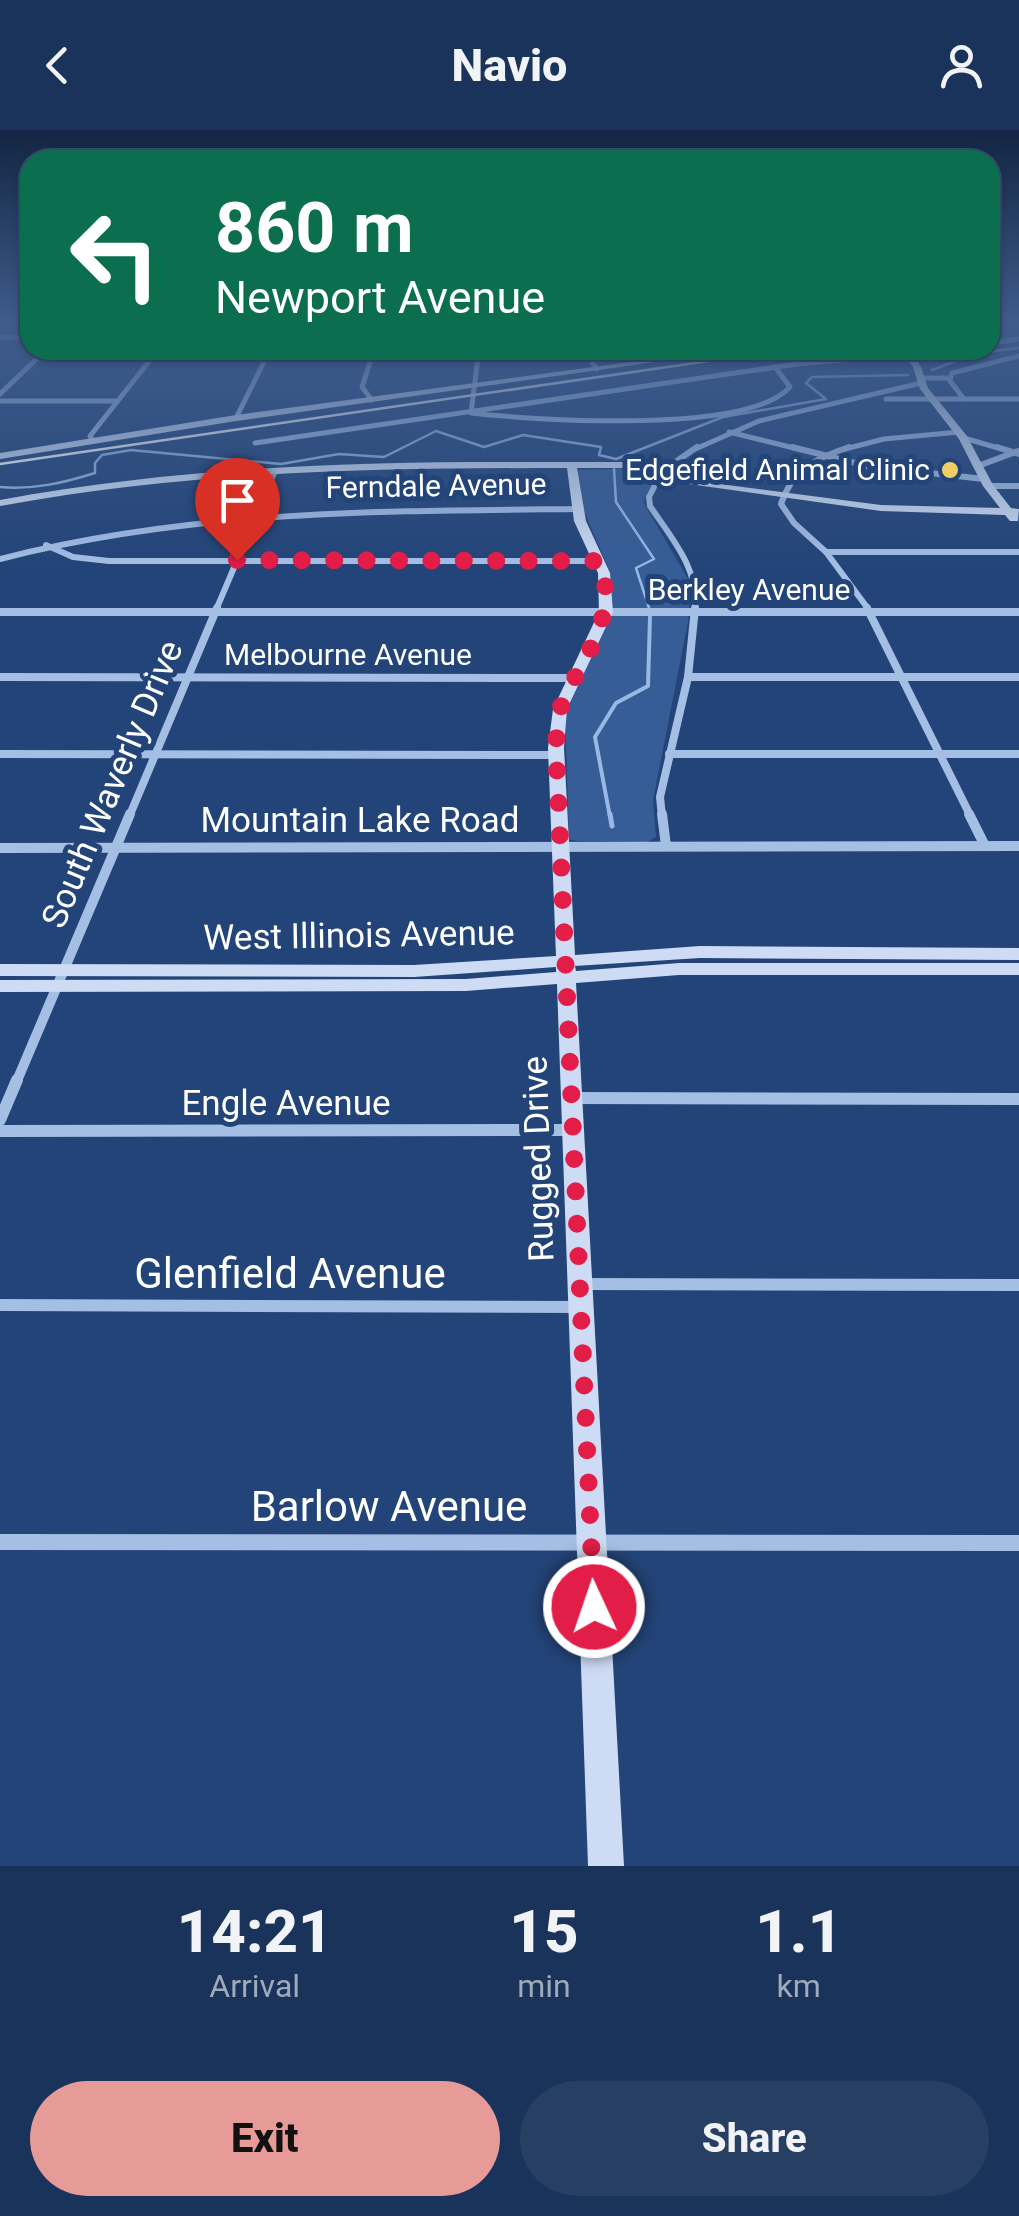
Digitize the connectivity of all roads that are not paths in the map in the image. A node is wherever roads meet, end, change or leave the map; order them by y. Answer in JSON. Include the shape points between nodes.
{"nodes":[{"id":1,"x":113,"y":405,"type":"edge"},
{"id":2,"x":242,"y":405,"type":"edge"},
{"id":3,"x":334,"y":405,"type":"edge"},
{"id":4,"x":472,"y":405,"type":"edge"},
{"id":5,"x":546,"y":405,"type":"edge"},
{"id":6,"x":743,"y":405,"type":"edge"},
{"id":7,"x":838,"y":405,"type":"edge"},
{"id":8,"x":938,"y":405,"type":"edge"},
{"id":9,"x":471,"y":413,"type":"junction"},
{"id":10,"x":497,"y":413,"type":"junction"},
{"id":11,"x":236,"y":418,"type":"junction"},
{"id":12,"x":726,"y":431,"type":"junction"},
{"id":13,"x":962,"y":435,"type":"junction"},
{"id":14,"x":93,"y":441,"type":"junction"},
{"id":15,"x":255,"y":444,"type":"dead end"},
{"id":16,"x":1018,"y":453,"type":"edge"},
{"id":17,"x":0,"y":456,"type":"edge"},
{"id":18,"x":826,"y":456,"type":"junction"},
{"id":19,"x":671,"y":465,"type":"junction"},
{"id":20,"x":867,"y":466,"type":"junction"},
{"id":21,"x":978,"y":466,"type":"junction"},
{"id":22,"x":572,"y":467,"type":"junction"},
{"id":23,"x":804,"y":470,"type":"junction"},
{"id":24,"x":275,"y":471,"type":"junction"},
{"id":25,"x":658,"y":479,"type":"junction"},
{"id":26,"x":986,"y":482,"type":"junction"},
{"id":27,"x":1019,"y":486,"type":"edge"},
{"id":28,"x":782,"y":496,"type":"junction"},
{"id":29,"x":0,"y":504,"type":"edge"},
{"id":30,"x":577,"y":509,"type":"junction"},
{"id":31,"x":1014,"y":512,"type":"edge"},
{"id":32,"x":256,"y":514,"type":"junction"},
{"id":33,"x":1019,"y":525,"type":"edge"},
{"id":34,"x":812,"y":538,"type":"junction"},
{"id":35,"x":46,"y":545,"type":"junction"},
{"id":36,"x":826,"y":552,"type":"junction"},
{"id":37,"x":1019,"y":552,"type":"edge"},
{"id":38,"x":871,"y":553,"type":"junction"},
{"id":39,"x":0,"y":559,"type":"edge"},
{"id":40,"x":237,"y":560,"type":"junction"},
{"id":41,"x":600,"y":561,"type":"junction"},
{"id":42,"x":0,"y":612,"type":"edge"},
{"id":43,"x":215,"y":612,"type":"junction"},
{"id":44,"x":606,"y":612,"type":"junction"},
{"id":45,"x":696,"y":612,"type":"junction"},
{"id":46,"x":870,"y":612,"type":"junction"},
{"id":47,"x":1019,"y":612,"type":"edge"},
{"id":48,"x":688,"y":677,"type":"junction"},
{"id":49,"x":902,"y":677,"type":"junction"},
{"id":50,"x":1019,"y":677,"type":"edge"},
{"id":51,"x":0,"y":678,"type":"edge"},
{"id":52,"x":187,"y":678,"type":"junction"},
{"id":53,"x":575,"y":678,"type":"junction"},
{"id":54,"x":0,"y":754,"type":"edge"},
{"id":55,"x":154,"y":754,"type":"junction"},
{"id":56,"x":557,"y":754,"type":"junction"},
{"id":57,"x":668,"y":754,"type":"junction"},
{"id":58,"x":940,"y":754,"type":"junction"},
{"id":59,"x":1019,"y":754,"type":"edge"},
{"id":60,"x":666,"y":846,"type":"junction"},
{"id":61,"x":985,"y":846,"type":"junction"},
{"id":62,"x":1019,"y":846,"type":"edge"},
{"id":63,"x":563,"y":847,"type":"junction"},
{"id":64,"x":0,"y":848,"type":"edge"},
{"id":65,"x":114,"y":848,"type":"junction"},
{"id":66,"x":1019,"y":954,"type":"edge"},
{"id":67,"x":831,"y":961,"type":"junction"},
{"id":68,"x":567,"y":969,"type":"junction"},
{"id":69,"x":1019,"y":969,"type":"edge"},
{"id":70,"x":0,"y":970,"type":"edge"},
{"id":71,"x":60,"y":978,"type":"junction"},
{"id":72,"x":0,"y":986,"type":"edge"},
{"id":73,"x":570,"y":1098,"type":"junction"},
{"id":74,"x":1019,"y":1098,"type":"edge"},
{"id":75,"x":0,"y":1120,"type":"edge"},
{"id":76,"x":572,"y":1130,"type":"junction"},
{"id":77,"x":0,"y":1131,"type":"edge"},
{"id":78,"x":1019,"y":1285,"type":"edge"},
{"id":79,"x":579,"y":1295,"type":"junction"},
{"id":80,"x":0,"y":1305,"type":"edge"},
{"id":81,"x":590,"y":1540,"type":"junction"},
{"id":82,"x":0,"y":1542,"type":"edge"},
{"id":83,"x":1019,"y":1543,"type":"edge"},
{"id":84,"x":606,"y":1866,"type":"edge"}],
"edges":[{"from":1,"to":14,"type":"street","via":[[90,436]]},
{"from":2,"to":11,"type":"street"},
{"from":3,"to":11,"type":"street"},
{"from":4,"to":9,"type":"street"},
{"from":5,"to":10,"type":"street"},
{"from":6,"to":10,"type":"street","via":[[678,420],[602,425]]},
{"from":7,"to":12,"type":"street"},
{"from":8,"to":13,"type":"street"},
{"from":9,"to":10,"type":"street"},
{"from":9,"to":15,"type":"street"},
{"from":11,"to":14,"type":"street"},
{"from":12,"to":18,"type":"street"},
{"from":12,"to":19,"type":"street"},
{"from":13,"to":16,"type":"street"},
{"from":13,"to":18,"type":"street","via":[[881,439]]},
{"from":13,"to":21,"type":"street"},
{"from":14,"to":17,"type":"street"},
{"from":16,"to":21,"type":"street"},
{"from":18,"to":20,"type":"street"},
{"from":18,"to":23,"type":"street"},
{"from":19,"to":22,"type":"street"},
{"from":19,"to":25,"type":"street"},
{"from":20,"to":23,"type":"street"},
{"from":20,"to":26,"type":"street"},
{"from":21,"to":26,"type":"street"},
{"from":22,"to":24,"type":"street"},
{"from":22,"to":30,"type":"street"},
{"from":23,"to":28,"type":"street"},
{"from":24,"to":29,"type":"street","via":[[155,478]]},
{"from":24,"to":32,"type":"street","name":"South Waverly Drive"},
{"from":25,"to":28,"type":"street"},
{"from":25,"to":45,"type":"street","via":[[650,506],[691,568]]},
{"from":26,"to":27,"type":"street"},
{"from":26,"to":31,"type":"street"},
{"from":28,"to":31,"type":"street","via":[[910,510]]},
{"from":28,"to":34,"type":"street","via":[[786,514]]},
{"from":30,"to":32,"type":"street","name":"Ferndale Avenue"},
{"from":30,"to":41,"type":"street"},
{"from":31,"to":33,"type":"street"},
{"from":32,"to":35,"type":"street","name":"Ferndale Avenue"},
{"from":32,"to":40,"type":"street","name":"South Waverly Drive"},
{"from":34,"to":36,"type":"street"},
{"from":34,"to":38,"type":"street"},
{"from":35,"to":39,"type":"street","name":"Ferndale Avenue"},
{"from":35,"to":40,"type":"street","via":[[89,559]]},
{"from":36,"to":38,"type":"street"},
{"from":36,"to":46,"type":"street"},
{"from":37,"to":38,"type":"street"},
{"from":40,"to":41,"type":"street"},
{"from":40,"to":43,"type":"street","name":"South Waverly Drive"},
{"from":41,"to":44,"type":"street"},
{"from":42,"to":43,"type":"street","name":"Berkley Avenue"},
{"from":43,"to":44,"type":"street","name":"Berkley Avenue"},
{"from":43,"to":52,"type":"street","name":"South Waverly Drive"},
{"from":44,"to":45,"type":"street","name":"Berkley Avenue"},
{"from":44,"to":53,"type":"street","name":"Rugged Drive"},
{"from":45,"to":46,"type":"street","name":"Berkley Avenue"},
{"from":45,"to":48,"type":"street"},
{"from":46,"to":47,"type":"street","name":"Berkley Avenue"},
{"from":46,"to":49,"type":"street"},
{"from":48,"to":49,"type":"street"},
{"from":48,"to":57,"type":"street"},
{"from":49,"to":50,"type":"street"},
{"from":49,"to":58,"type":"street"},
{"from":51,"to":52,"type":"street","name":"Melbourne Avenue"},
{"from":52,"to":53,"type":"street","name":"Melbourne Avenue"},
{"from":52,"to":55,"type":"street","name":"South Waverly Drive"},
{"from":53,"to":56,"type":"street","name":"Rugged Drive","via":[[558,715]]},
{"from":54,"to":55,"type":"street"},
{"from":55,"to":56,"type":"street"},
{"from":55,"to":65,"type":"street","name":"South Waverly Drive"},
{"from":56,"to":63,"type":"street","name":"Rugged Drive"},
{"from":57,"to":58,"type":"street"},
{"from":57,"to":60,"type":"street","via":[[660,798]]},
{"from":58,"to":59,"type":"street"},
{"from":58,"to":61,"type":"street"},
{"from":60,"to":61,"type":"street","name":"Mountain Lake Road"},
{"from":60,"to":63,"type":"street","name":"Mountain Lake Road"},
{"from":61,"to":62,"type":"street","name":"Mountain Lake Road"},
{"from":63,"to":65,"type":"street","name":"Mountain Lake Road"},
{"from":63,"to":68,"type":"street","name":"Rugged Drive"},
{"from":64,"to":65,"type":"street","name":"Mountain Lake Road"},
{"from":65,"to":71,"type":"street","name":"South Waverly Drive"},
{"from":66,"to":67,"type":"street","name":"West Illinois Avenue"},
{"from":67,"to":68,"type":"street","name":"West Illinois Avenue"},
{"from":67,"to":69,"type":"street","name":"West Illinois Avenue"},
{"from":68,"to":71,"type":"street","name":"West Illinois Avenue","via":[[466,985]]},
{"from":68,"to":73,"type":"street","name":"Rugged Drive"},
{"from":70,"to":71,"type":"street","name":"West Illinois Avenue"},
{"from":71,"to":72,"type":"street","name":"West Illinois Avenue"},
{"from":71,"to":75,"type":"street","name":"South Waverly Drive"},
{"from":73,"to":74,"type":"street"},
{"from":73,"to":76,"type":"street","name":"Rugged Drive"},
{"from":76,"to":77,"type":"street","name":"Engle Avenue"},
{"from":76,"to":79,"type":"street","name":"Rugged Drive"},
{"from":78,"to":79,"type":"street","name":"Glenfield Avenue"},
{"from":79,"to":80,"type":"street","name":"Glenfield Avenue"},
{"from":79,"to":81,"type":"street","name":"Rugged Drive"},
{"from":81,"to":82,"type":"street","name":"Barlow Avenue"},
{"from":81,"to":83,"type":"street","name":"Barlow Avenue"},
{"from":81,"to":84,"type":"street","name":"Rugged Drive"}]}
